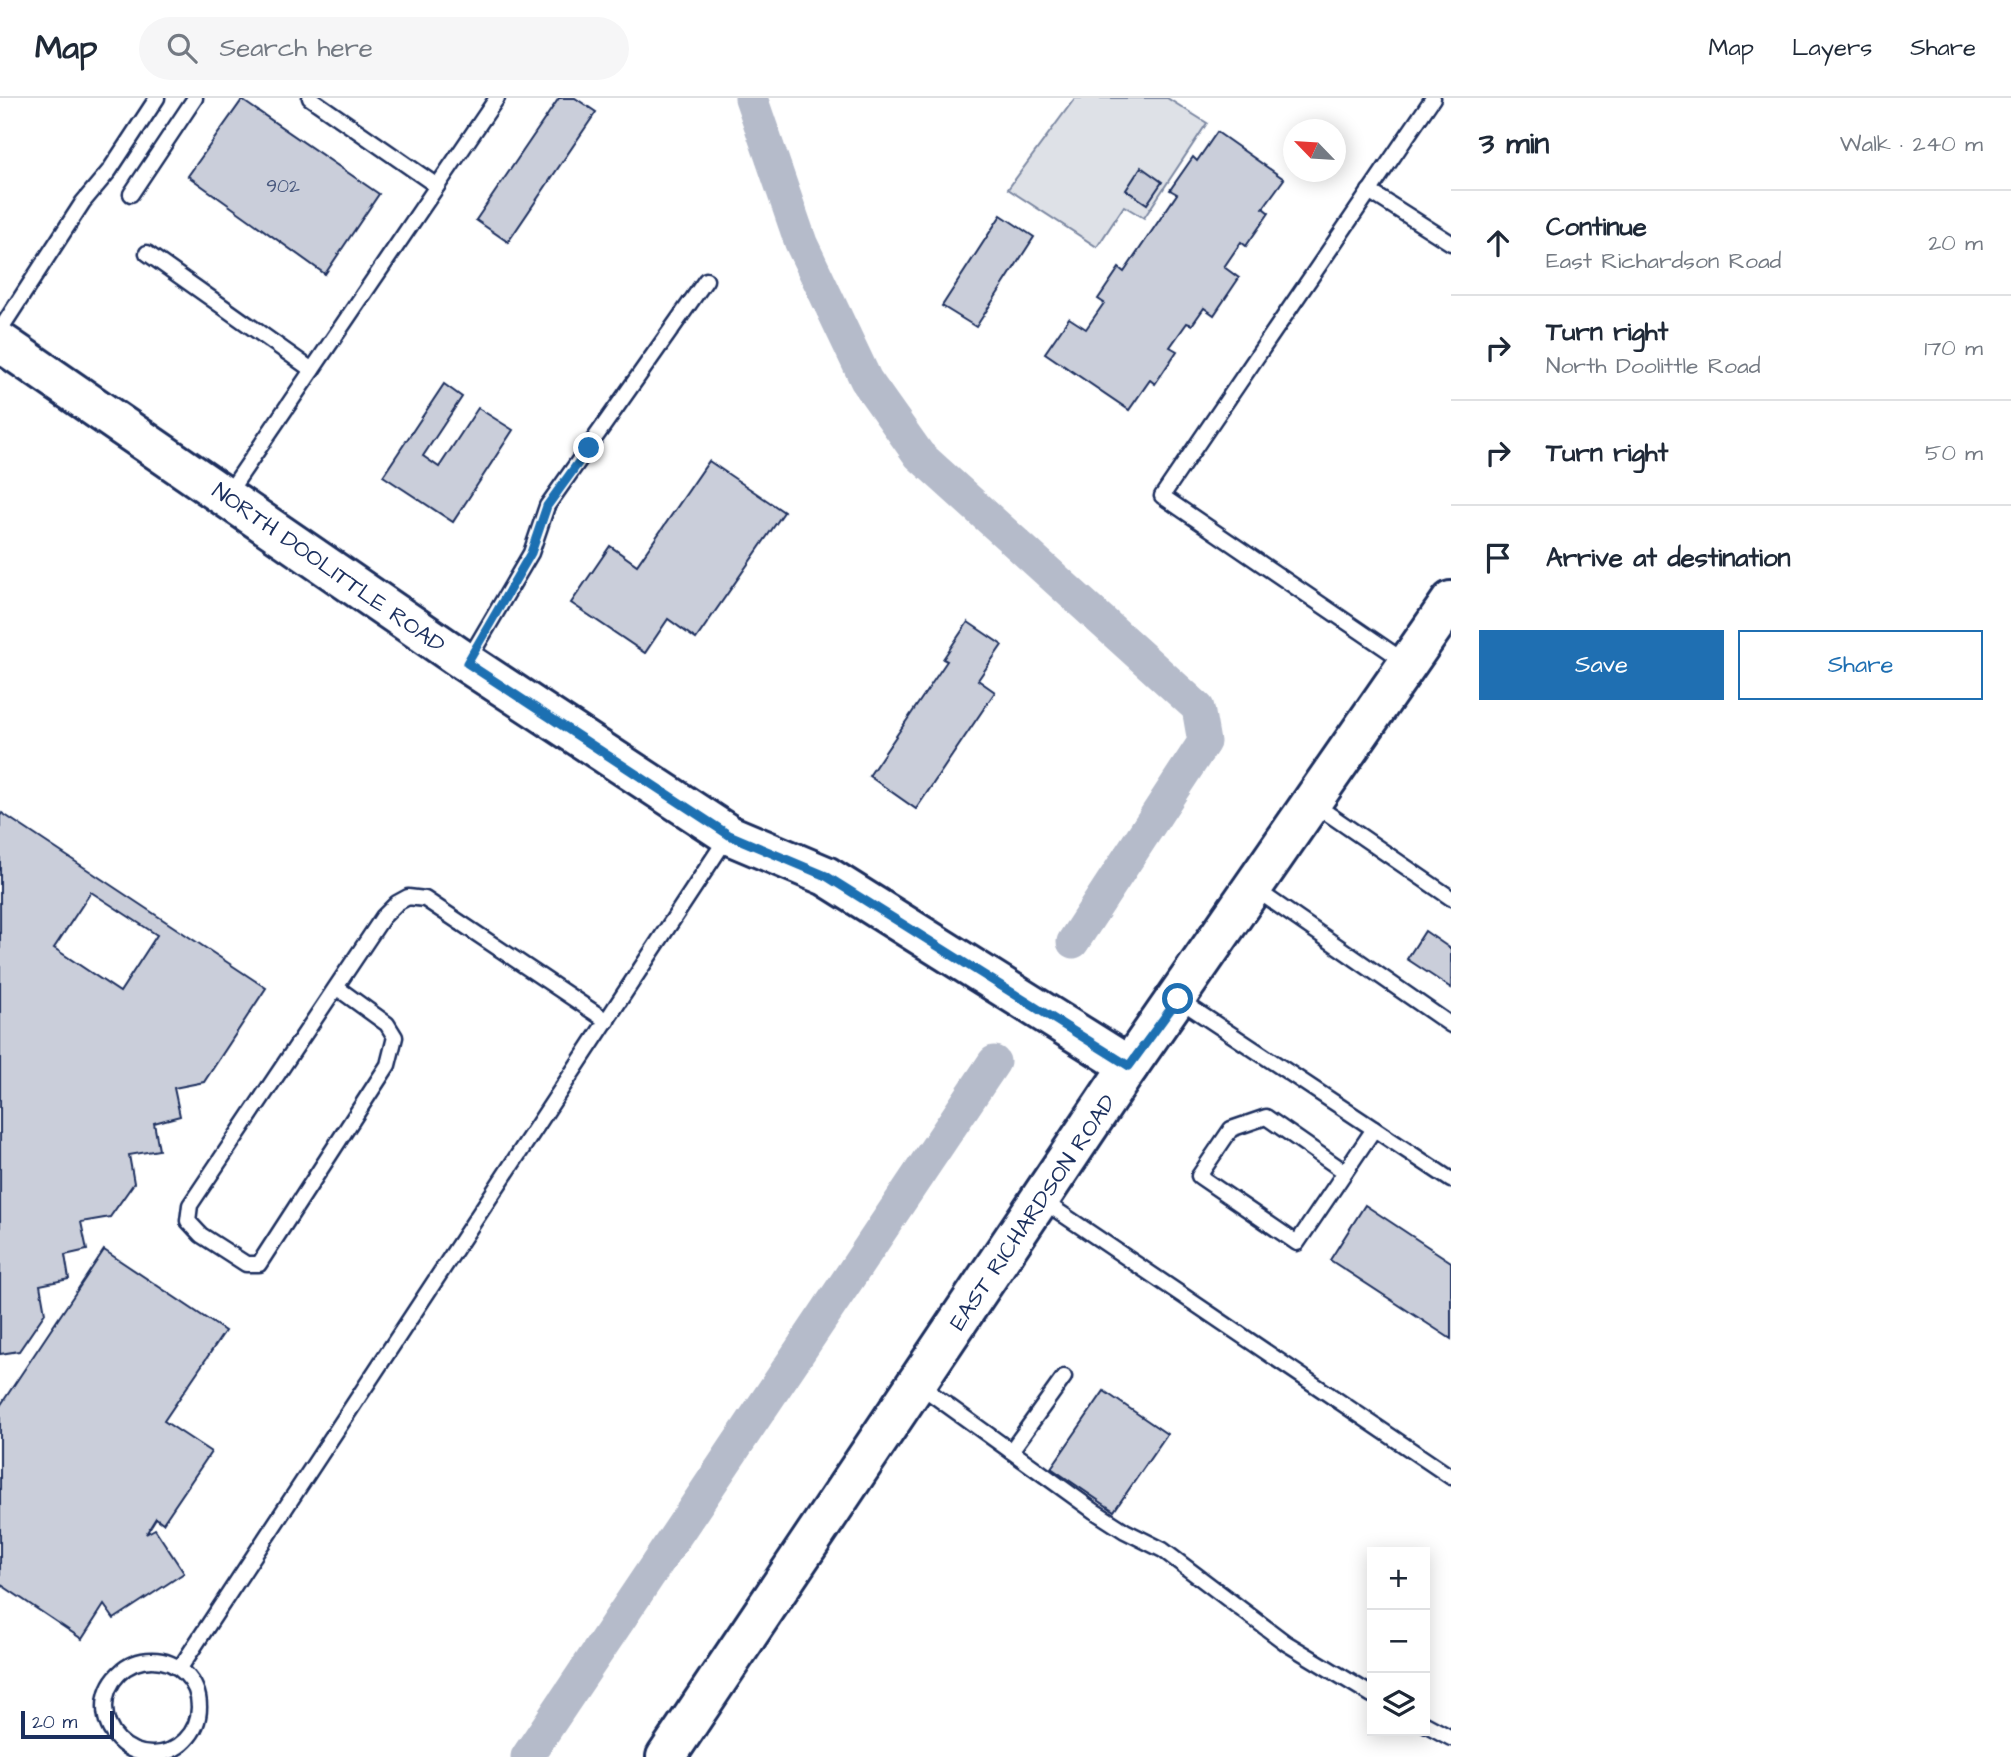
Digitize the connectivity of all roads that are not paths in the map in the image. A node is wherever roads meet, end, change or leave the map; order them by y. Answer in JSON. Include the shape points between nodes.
{"nodes":[{"id":1,"x":157,"y":98,"type":"edge"},
{"id":2,"x":195,"y":98,"type":"edge"},
{"id":3,"x":310,"y":98,"type":"edge"},
{"id":4,"x":495,"y":98,"type":"edge"},
{"id":5,"x":1433,"y":98,"type":"edge"},
{"id":6,"x":437,"y":186,"type":"junction"},
{"id":7,"x":1369,"y":191,"type":"junction"},
{"id":8,"x":131,"y":194,"type":"dead end"},
{"id":9,"x":1451,"y":243,"type":"edge"},
{"id":10,"x":146,"y":253,"type":"dead end"},
{"id":11,"x":706,"y":281,"type":"dead end"},
{"id":12,"x":0,"y":330,"type":"edge"},
{"id":13,"x":0,"y":342,"type":"edge"},
{"id":14,"x":312,"y":370,"type":"junction"},
{"id":15,"x":226,"y":496,"type":"junction"},
{"id":16,"x":1451,"y":601,"type":"edge"},
{"id":17,"x":467,"y":663,"type":"junction"},
{"id":18,"x":1408,"y":663,"type":"junction"},
{"id":19,"x":1312,"y":803,"type":"junction"},
{"id":20,"x":729,"y":835,"type":"junction"},
{"id":21,"x":1254,"y":889,"type":"junction"},
{"id":22,"x":1451,"y":898,"type":"edge"},
{"id":23,"x":336,"y":987,"type":"junction"},
{"id":24,"x":1178,"y":999,"type":"junction"},
{"id":25,"x":607,"y":1021,"type":"junction"},
{"id":26,"x":1451,"y":1025,"type":"edge"},
{"id":27,"x":1129,"y":1066,"type":"junction"},
{"id":28,"x":1374,"y":1129,"type":"junction"},
{"id":29,"x":1345,"y":1172,"type":"junction"},
{"id":30,"x":1451,"y":1180,"type":"edge"},
{"id":31,"x":1040,"y":1199,"type":"junction"},
{"id":32,"x":1064,"y":1377,"type":"dead end"},
{"id":33,"x":916,"y":1383,"type":"junction"},
{"id":34,"x":1011,"y":1451,"type":"junction"},
{"id":35,"x":1451,"y":1477,"type":"edge"},
{"id":36,"x":180,"y":1668,"type":"junction"},
{"id":37,"x":1367,"y":1692,"type":"edge"},
{"id":38,"x":1430,"y":1727,"type":"edge"},
{"id":39,"x":1451,"y":1738,"type":"edge"},
{"id":40,"x":666,"y":1757,"type":"edge"}],
"edges":[{"from":1,"to":12,"type":"lane"},
{"from":2,"to":8,"type":"lane"},
{"from":3,"to":6,"type":"lane"},
{"from":4,"to":6,"type":"lane"},
{"from":5,"to":7,"type":"lane"},
{"from":6,"to":14,"type":"lane"},
{"from":7,"to":9,"type":"lane"},
{"from":7,"to":18,"type":"lane","via":[[1162,496]]},
{"from":10,"to":14,"type":"lane"},
{"from":11,"to":17,"type":"lane","via":[[547,506],[531,553]]},
{"from":13,"to":15,"type":"main road","name":"NORTH DOOLITTLE ROAD"},
{"from":14,"to":15,"type":"lane"},
{"from":15,"to":17,"type":"main road","name":"NORTH DOOLITTLE ROAD"},
{"from":16,"to":18,"type":"main road","name":"EAST RICHARDSON ROAD"},
{"from":17,"to":20,"type":"main road","name":"NORTH DOOLITTLE ROAD"},
{"from":18,"to":19,"type":"main road","name":"EAST RICHARDSON ROAD"},
{"from":19,"to":21,"type":"main road","name":"EAST RICHARDSON ROAD"},
{"from":19,"to":22,"type":"lane"},
{"from":20,"to":25,"type":"lane"},
{"from":20,"to":27,"type":"main road","name":"NORTH DOOLITTLE ROAD","via":[[826,876]]},
{"from":21,"to":24,"type":"main road","name":"EAST RICHARDSON ROAD"},
{"from":21,"to":26,"type":"lane"},
{"from":23,"to":23,"type":"lane","via":[[190,1205],[188,1221],[201,1235],[246,1264],[258,1264],[388,1065],[395,1037],[387,1024]]},
{"from":23,"to":25,"type":"lane","via":[[397,903],[408,897],[425,899]]},
{"from":24,"to":27,"type":"main road","name":"EAST RICHARDSON ROAD"},
{"from":24,"to":28,"type":"lane"},
{"from":25,"to":36,"type":"lane"},
{"from":27,"to":31,"type":"main road","name":"EAST RICHARDSON ROAD"},
{"from":28,"to":29,"type":"lane"},
{"from":28,"to":30,"type":"lane"},
{"from":29,"to":29,"type":"lane","via":[[1266,1117],[1231,1129],[1199,1176],[1297,1243]]},
{"from":31,"to":33,"type":"main road","name":"EAST RICHARDSON ROAD"},
{"from":31,"to":35,"type":"lane"},
{"from":32,"to":34,"type":"lane"},
{"from":33,"to":34,"type":"lane"},
{"from":33,"to":40,"type":"main road","name":"EAST RICHARDSON ROAD"},
{"from":34,"to":37,"type":"lane","via":[[1094,1511],[1163,1550],[1286,1643]]},
{"from":36,"to":36,"type":"lane","via":[[162,1660],[142,1660],[123,1669],[110,1684],[104,1703],[106,1723],[116,1740],[133,1751],[152,1755],[172,1751],[188,1739],[198,1721],[200,1702],[193,1683]]},
{"from":38,"to":39,"type":"lane"}]}
